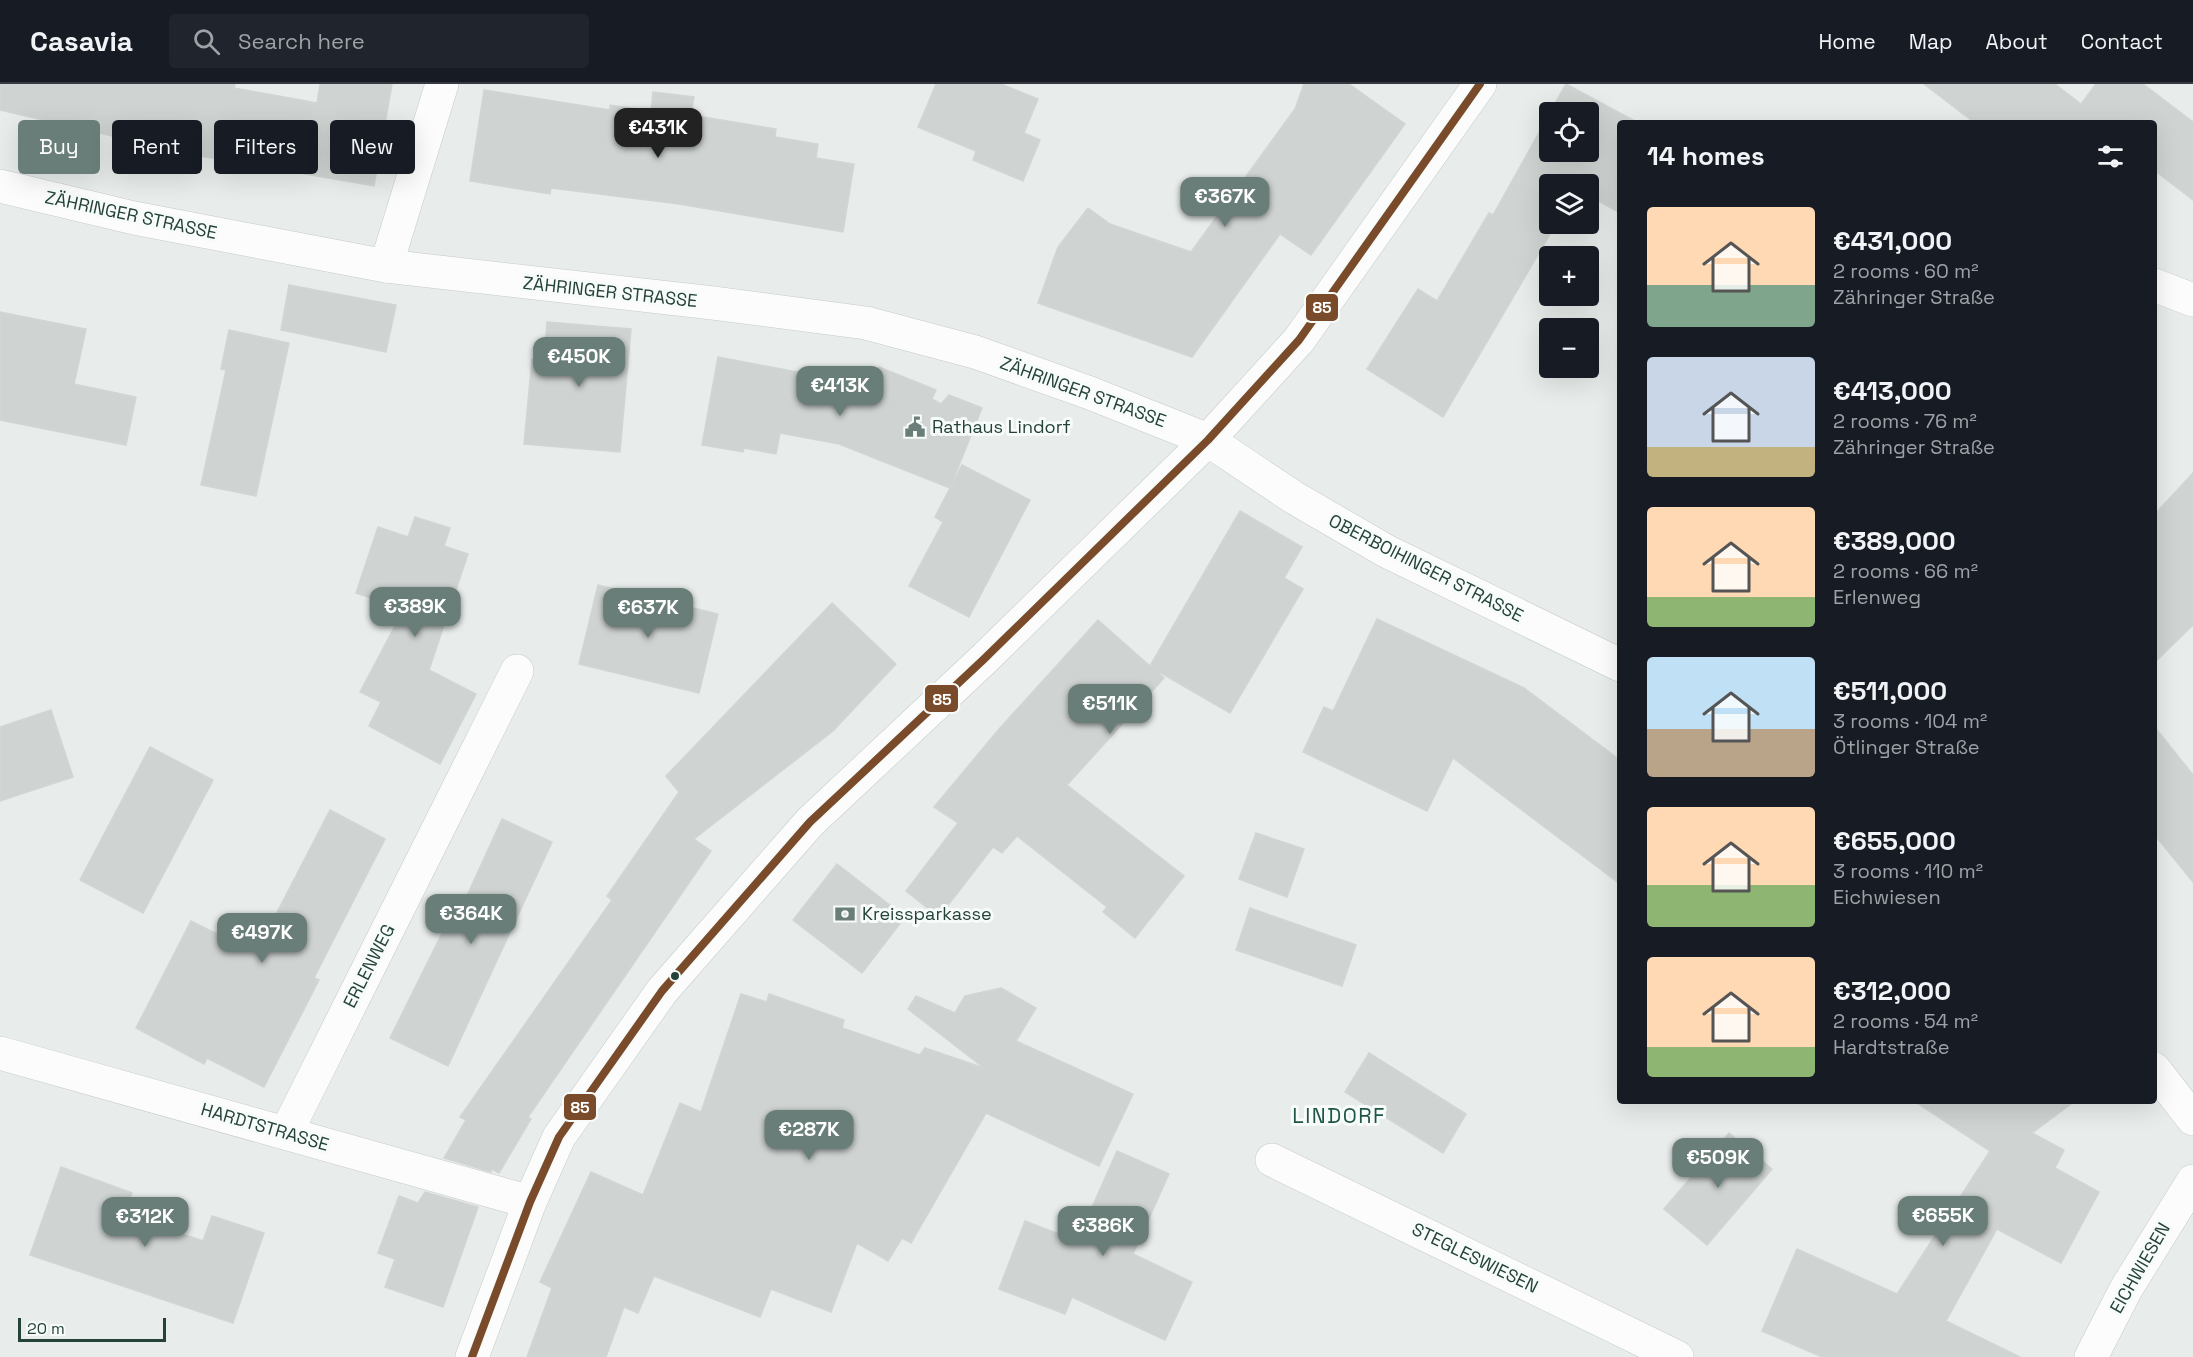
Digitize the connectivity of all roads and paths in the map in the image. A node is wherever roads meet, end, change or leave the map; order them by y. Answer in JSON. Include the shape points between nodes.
{"nodes":[{"id":1,"x":442,"y":84,"type":"edge"},
{"id":2,"x":1480,"y":84,"type":"edge"},
{"id":3,"x":0,"y":186,"type":"edge"},
{"id":4,"x":386,"y":266,"type":"junction"},
{"id":5,"x":2157,"y":286,"type":"edge"},
{"id":6,"x":2193,"y":300,"type":"edge"},
{"id":7,"x":1208,"y":440,"type":"junction"},
{"id":8,"x":1617,"y":664,"type":"edge"},
{"id":9,"x":517,"y":671,"type":"dead end"},
{"id":10,"x":0,"y":1053,"type":"edge"},
{"id":11,"x":2157,"y":1073,"type":"edge"},
{"id":12,"x":2193,"y":1119,"type":"edge"},
{"id":13,"x":286,"y":1133,"type":"junction"},
{"id":14,"x":1272,"y":1160,"type":"dead end"},
{"id":15,"x":2193,"y":1181,"type":"edge"},
{"id":16,"x":530,"y":1202,"type":"junction"},
{"id":17,"x":472,"y":1357,"type":"edge"},
{"id":18,"x":1677,"y":1357,"type":"edge"},
{"id":19,"x":2091,"y":1357,"type":"edge"}],
"edges":[{"from":1,"to":4,"type":"street"},
{"from":2,"to":7,"type":"street","via":[[1299,340]]},
{"from":3,"to":4,"type":"street","name":"ZÄHRINGER STRASSE","via":[[134,218]]},
{"from":4,"to":7,"type":"street","name":"ZÄHRINGER STRASSE","via":[[866,324],[975,352]]},
{"from":5,"to":6,"type":"street"},
{"from":7,"to":8,"type":"street","name":"OBERBOIHINGER STRASSE","via":[[1293,498],[1386,551]]},
{"from":7,"to":16,"type":"street","via":[[810,822],[662,991],[560,1137]]},
{"from":9,"to":13,"type":"street","name":"ERLENWEG"},
{"from":10,"to":13,"type":"street","name":"HARDTSTRASSE"},
{"from":11,"to":12,"type":"street"},
{"from":13,"to":16,"type":"street","name":"HARDTSTRASSE"},
{"from":14,"to":18,"type":"street","name":"STEGLESWIESEN"},
{"from":15,"to":19,"type":"street","name":"EICHWIESEN","via":[[2126,1289]]},
{"from":16,"to":17,"type":"street"}]}
